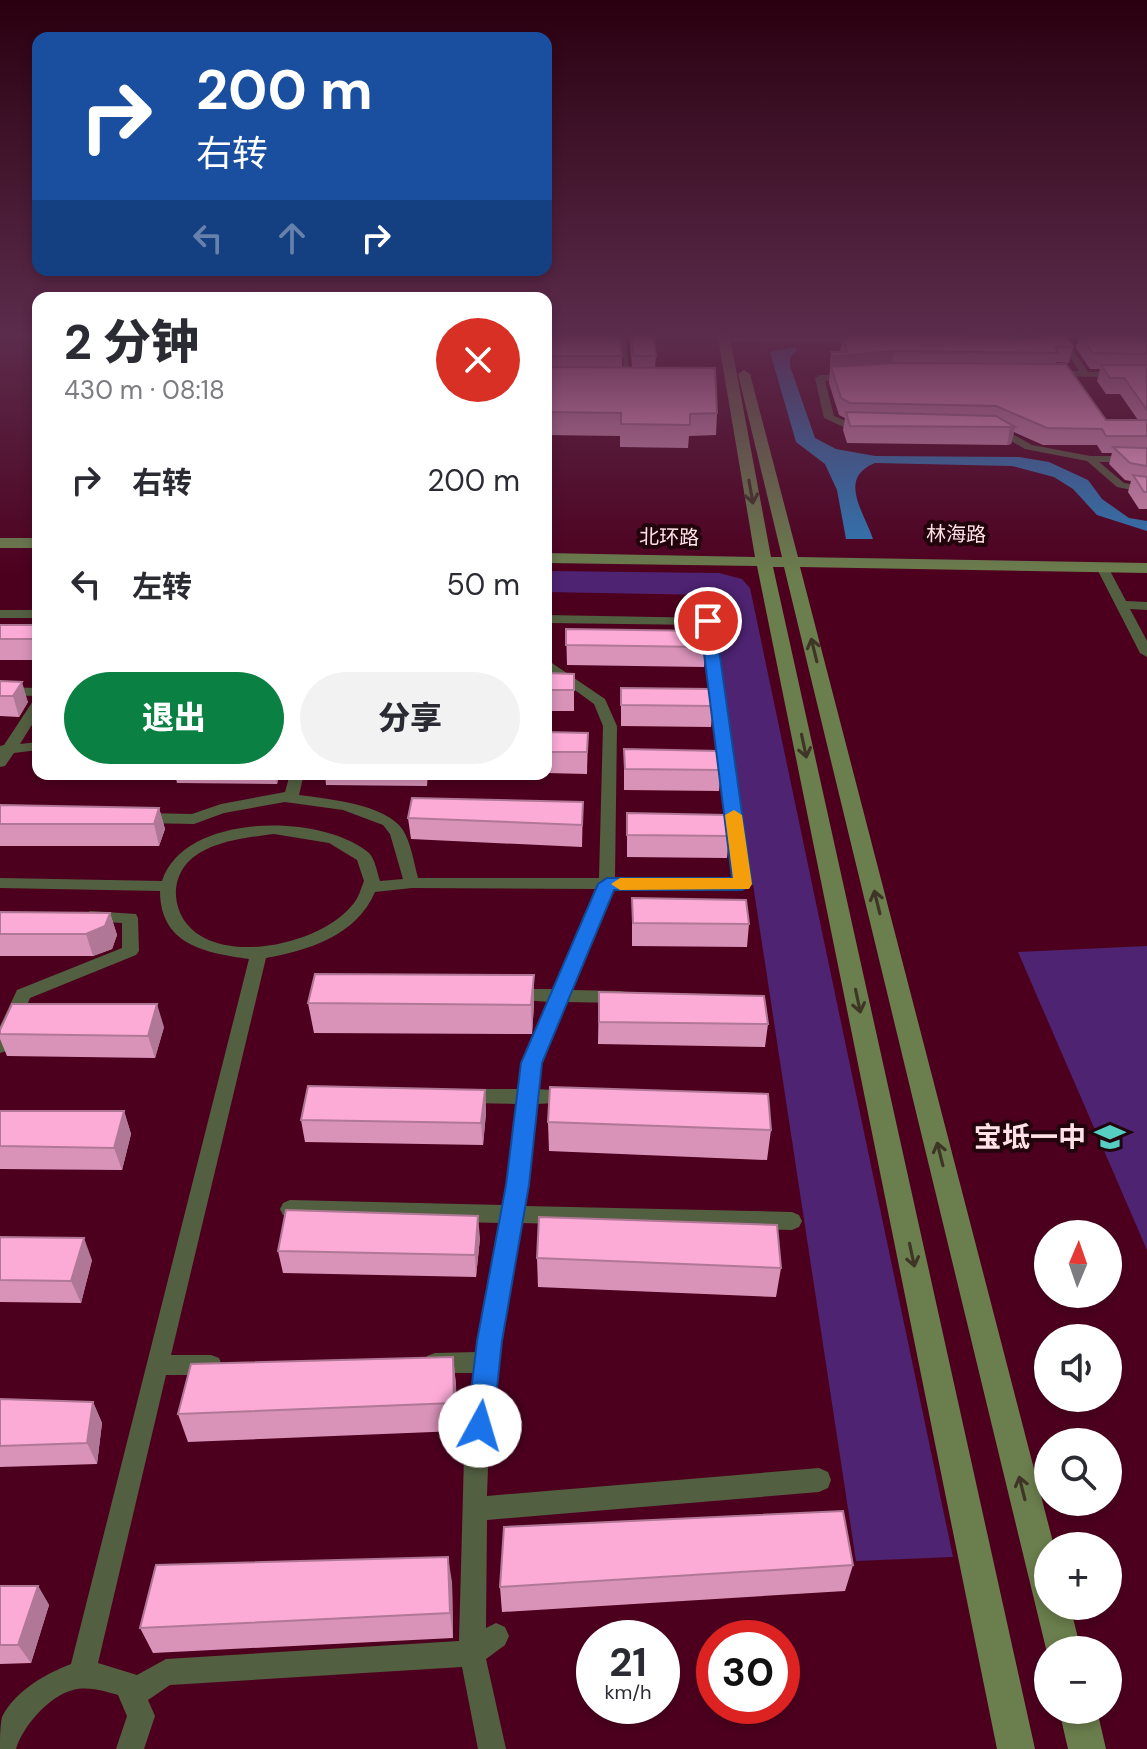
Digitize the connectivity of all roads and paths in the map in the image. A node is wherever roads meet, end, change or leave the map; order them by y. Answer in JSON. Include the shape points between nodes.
{"nodes":[{"id":1,"x":732,"y":414,"type":"edge"},
{"id":2,"x":753,"y":414,"type":"edge"},
{"id":3,"x":828,"y":414,"type":"edge"},
{"id":4,"x":872,"y":426,"type":"edge"},
{"id":5,"x":978,"y":428,"type":"edge"},
{"id":6,"x":1090,"y":459,"type":"junction"},
{"id":7,"x":1147,"y":459,"type":"edge"},
{"id":8,"x":1147,"y":490,"type":"edge"},
{"id":9,"x":0,"y":543,"type":"edge"},
{"id":10,"x":32,"y":543,"type":"edge"},
{"id":11,"x":0,"y":551,"type":"edge"},
{"id":12,"x":32,"y":551,"type":"edge"},
{"id":13,"x":552,"y":551,"type":"edge"},
{"id":14,"x":765,"y":557,"type":"junction"},
{"id":15,"x":552,"y":558,"type":"edge"},
{"id":16,"x":792,"y":558,"type":"junction"},
{"id":17,"x":1147,"y":558,"type":"edge"},
{"id":18,"x":1102,"y":567,"type":"junction"},
{"id":19,"x":1147,"y":568,"type":"edge"},
{"id":20,"x":1122,"y":605,"type":"junction"},
{"id":21,"x":1147,"y":606,"type":"edge"},
{"id":22,"x":0,"y":614,"type":"edge"},
{"id":23,"x":32,"y":614,"type":"edge"},
{"id":24,"x":552,"y":619,"type":"edge"},
{"id":25,"x":1147,"y":653,"type":"edge"},
{"id":26,"x":552,"y":667,"type":"edge"},
{"id":27,"x":0,"y":691,"type":"edge"},
{"id":28,"x":32,"y":692,"type":"edge"},
{"id":29,"x":32,"y":713,"type":"edge"},
{"id":30,"x":32,"y":747,"type":"edge"},
{"id":31,"x":3,"y":754,"type":"edge"},
{"id":32,"x":296,"y":780,"type":"edge"},
{"id":33,"x":291,"y":798,"type":"junction"},
{"id":34,"x":120,"y":818,"type":"edge"},
{"id":35,"x":0,"y":883,"type":"edge"},
{"id":36,"x":412,"y":883,"type":"junction"},
{"id":37,"x":607,"y":884,"type":"junction"},
{"id":38,"x":169,"y":886,"type":"junction"},
{"id":39,"x":373,"y":887,"type":"junction"},
{"id":40,"x":72,"y":917,"type":"edge"},
{"id":41,"x":258,"y":955,"type":"junction"},
{"id":42,"x":500,"y":994,"type":"edge"},
{"id":43,"x":562,"y":996,"type":"junction"},
{"id":44,"x":638,"y":997,"type":"edge"},
{"id":45,"x":0,"y":1046,"type":"edge"},
{"id":46,"x":450,"y":1095,"type":"edge"},
{"id":47,"x":528,"y":1096,"type":"junction"},
{"id":48,"x":589,"y":1097,"type":"edge"},
{"id":49,"x":290,"y":1209,"type":"edge"},
{"id":50,"x":512,"y":1215,"type":"junction"},
{"id":51,"x":792,"y":1221,"type":"dead end"},
{"id":52,"x":487,"y":1362,"type":"junction"},
{"id":53,"x":408,"y":1363,"type":"edge"},
{"id":54,"x":236,"y":1364,"type":"edge"},
{"id":55,"x":157,"y":1365,"type":"junction"},
{"id":56,"x":819,"y":1480,"type":"dead end"},
{"id":57,"x":475,"y":1509,"type":"junction"},
{"id":58,"x":1034,"y":1535,"type":"edge"},
{"id":59,"x":496,"y":1636,"type":"dead end"},
{"id":60,"x":472,"y":1653,"type":"junction"},
{"id":61,"x":82,"y":1674,"type":"junction"},
{"id":62,"x":131,"y":1695,"type":"junction"},
{"id":63,"x":1081,"y":1724,"type":"edge"},
{"id":64,"x":2,"y":1749,"type":"edge"},
{"id":65,"x":130,"y":1749,"type":"edge"},
{"id":66,"x":492,"y":1749,"type":"edge"},
{"id":67,"x":1016,"y":1749,"type":"edge"},
{"id":68,"x":1087,"y":1749,"type":"edge"}],
"edges":[{"from":1,"to":14,"type":"main road","one_way":true},
{"from":2,"to":16,"type":"main road"},
{"from":3,"to":4,"type":"street","via":[[846,425]]},
{"from":5,"to":6,"type":"street","via":[[999,429],[1029,447]]},
{"from":6,"to":7,"type":"street"},
{"from":6,"to":8,"type":"street","via":[[1117,484]]},
{"from":9,"to":10,"type":"main road"},
{"from":11,"to":12,"type":"main road"},
{"from":13,"to":14,"type":"main road","name":"北环路"},
{"from":14,"to":15,"type":"main road","name":"北环路"},
{"from":14,"to":16,"type":"main road","name":"北环路"},
{"from":14,"to":67,"type":"main road","one_way":true},
{"from":16,"to":17,"type":"main road","name":"林海路"},
{"from":16,"to":18,"type":"main road","name":"林海路"},
{"from":58,"to":16,"type":"main road","one_way":true},
{"from":18,"to":19,"type":"main road","name":"林海路"},
{"from":18,"to":20,"type":"street"},
{"from":20,"to":21,"type":"street"},
{"from":20,"to":25,"type":"street"},
{"from":22,"to":23,"type":"street"},
{"from":24,"to":37,"type":"street","via":[[708,621],[742,884]]},
{"from":26,"to":37,"type":"street","via":[[600,702],[610,726]]},
{"from":27,"to":28,"type":"street"},
{"from":29,"to":31,"type":"street"},
{"from":30,"to":31,"type":"street"},
{"from":32,"to":33,"type":"street"},
{"from":33,"to":34,"type":"street","via":[[260,800],[194,819]]},
{"from":33,"to":36,"type":"street","via":[[346,806],[388,822],[397,833]]},
{"from":35,"to":38,"type":"street"},
{"from":36,"to":37,"type":"street"},
{"from":36,"to":39,"type":"street"},
{"from":37,"to":43,"type":"street"},
{"from":38,"to":39,"type":"street","via":[[177,868],[199,845],[274,829],[319,834],[352,845],[373,871]]},
{"from":38,"to":41,"type":"street","via":[[168,914],[194,942]]},
{"from":39,"to":41,"type":"street","via":[[349,919],[321,938],[301,948]]},
{"from":40,"to":45,"type":"street","via":[[130,918],[130,951],[23,994]]},
{"from":41,"to":55,"type":"street"},
{"from":42,"to":43,"type":"street"},
{"from":43,"to":44,"type":"street"},
{"from":43,"to":47,"type":"street","via":[[532,1063]]},
{"from":46,"to":47,"type":"street"},
{"from":47,"to":48,"type":"street"},
{"from":47,"to":50,"type":"street"},
{"from":49,"to":50,"type":"street"},
{"from":50,"to":51,"type":"street"},
{"from":50,"to":52,"type":"street"},
{"from":52,"to":53,"type":"street"},
{"from":52,"to":57,"type":"street"},
{"from":54,"to":55,"type":"street"},
{"from":55,"to":61,"type":"street"},
{"from":56,"to":57,"type":"street"},
{"from":57,"to":60,"type":"street"},
{"from":59,"to":60,"type":"street"},
{"from":60,"to":62,"type":"street","via":[[166,1672]]},
{"from":60,"to":66,"type":"street"},
{"from":61,"to":62,"type":"street","via":[[127,1684]]},
{"from":61,"to":64,"type":"street","via":[[49,1685],[22,1713]]},
{"from":62,"to":65,"type":"street","via":[[141,1716]]},
{"from":63,"to":68,"type":"main road"}]}
